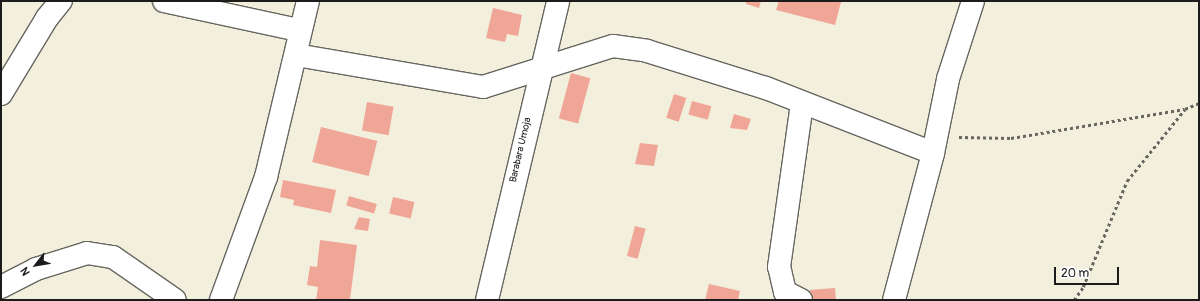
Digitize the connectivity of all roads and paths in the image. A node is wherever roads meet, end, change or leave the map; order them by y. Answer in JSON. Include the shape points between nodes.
{"nodes":[{"id":1,"x":61,"y":1,"type":"edge"},
{"id":2,"x":164,"y":1,"type":"edge"},
{"id":3,"x":308,"y":1,"type":"edge"},
{"id":4,"x":558,"y":1,"type":"edge"},
{"id":5,"x":973,"y":1,"type":"edge"},
{"id":6,"x":298,"y":30,"type":"junction"},
{"id":7,"x":296,"y":55,"type":"junction"},
{"id":8,"x":540,"y":68,"type":"junction"},
{"id":9,"x":1,"y":94,"type":"edge"},
{"id":10,"x":802,"y":104,"type":"junction"},
{"id":11,"x":1199,"y":104,"type":"edge"},
{"id":12,"x":1185,"y":109,"type":"junction"},
{"id":13,"x":935,"y":145,"type":"junction"},
{"id":14,"x":1,"y":287,"type":"edge"},
{"id":15,"x":175,"y":300,"type":"edge"},
{"id":16,"x":221,"y":300,"type":"edge"},
{"id":17,"x":487,"y":300,"type":"edge"},
{"id":18,"x":801,"y":300,"type":"edge"},
{"id":19,"x":894,"y":300,"type":"edge"},
{"id":20,"x":1074,"y":300,"type":"edge"}],
"edges":[{"from":1,"to":9,"type":"street","via":[[47,18]]},
{"from":2,"to":6,"type":"street"},
{"from":3,"to":6,"type":"street"},
{"from":4,"to":8,"type":"street","name":"Barabara Umoja"},
{"from":5,"to":13,"type":"street","via":[[948,79]]},
{"from":6,"to":7,"type":"street"},
{"from":7,"to":8,"type":"street","via":[[483,87]]},
{"from":7,"to":16,"type":"street","via":[[266,177]]},
{"from":8,"to":10,"type":"street","via":[[613,46],[647,51]]},
{"from":8,"to":17,"type":"street","name":"Barabara Umoja"},
{"from":10,"to":13,"type":"street"},
{"from":10,"to":18,"type":"street","via":[[779,267],[785,292]]},
{"from":11,"to":12,"type":"path"},
{"from":12,"to":13,"type":"path","via":[[1011,138]]},
{"from":12,"to":20,"type":"path","via":[[1127,181],[1083,287]]},
{"from":13,"to":19,"type":"street"},
{"from":14,"to":15,"type":"street","via":[[36,269],[87,253],[113,257]]}]}
